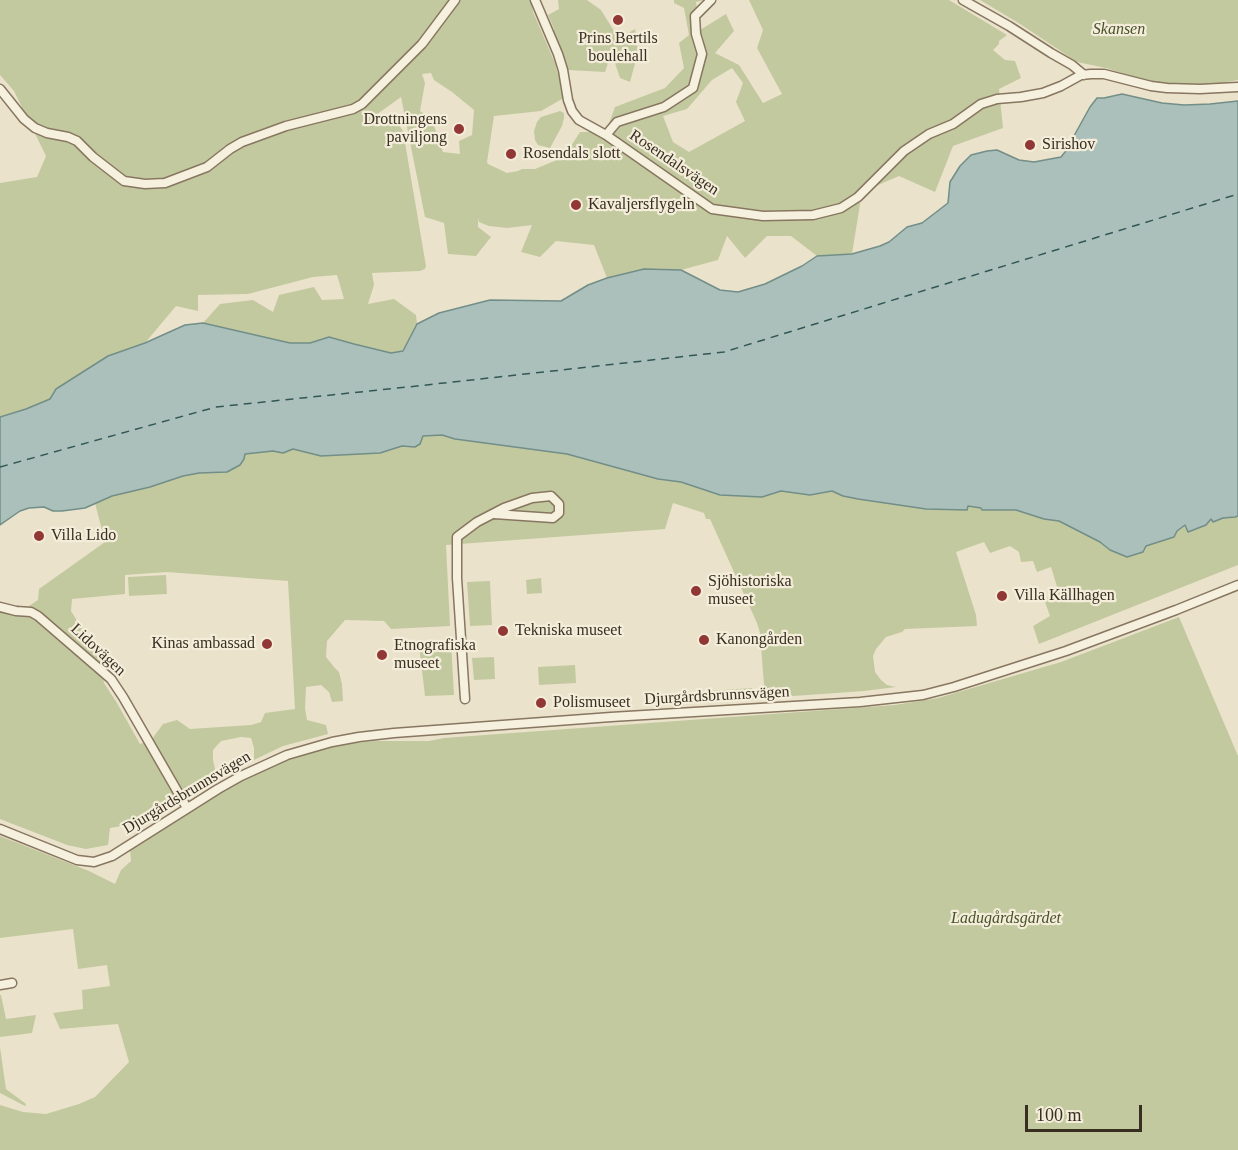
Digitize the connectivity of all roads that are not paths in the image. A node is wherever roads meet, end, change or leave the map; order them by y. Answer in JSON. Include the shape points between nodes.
{"nodes":[{"id":1,"x":455,"y":0,"type":"edge"},
{"id":2,"x":535,"y":0,"type":"edge"},
{"id":3,"x":711,"y":0,"type":"edge"},
{"id":4,"x":963,"y":0,"type":"edge"},
{"id":5,"x":1084,"y":75,"type":"junction"},
{"id":6,"x":1238,"y":87,"type":"edge"},
{"id":7,"x":0,"y":89,"type":"edge"},
{"id":8,"x":606,"y":135,"type":"junction"},
{"id":9,"x":494,"y":514,"type":"junction"},
{"id":10,"x":1238,"y":585,"type":"edge"},
{"id":11,"x":0,"y":606,"type":"edge"},
{"id":12,"x":465,"y":699,"type":"dead end"},
{"id":13,"x":187,"y":808,"type":"junction"},
{"id":14,"x":0,"y":829,"type":"edge"},
{"id":15,"x":12,"y":983,"type":"dead end"},
{"id":16,"x":0,"y":985,"type":"edge"}],
"edges":[{"from":1,"to":7,"type":"street","via":[[422,44],[362,104],[242,142],[209,165],[165,183],[124,181],[76,141],[35,128]]},
{"from":2,"to":8,"type":"street","name":"Rosendalsvägen","via":[[558,54],[572,111],[579,120]]},
{"from":3,"to":8,"type":"street","via":[[694,16],[702,54],[693,88],[663,106],[617,122]]},
{"from":4,"to":5,"type":"street"},
{"from":5,"to":6,"type":"street","name":"Rosendalsvägen","via":[[1111,75],[1167,88]]},
{"from":5,"to":8,"type":"street","name":"Rosendalsvägen","via":[[1043,93],[981,104],[904,151],[849,204],[813,215],[763,216],[712,209]]},
{"from":9,"to":9,"type":"street","via":[[531,498],[551,496],[559,504],[560,513],[553,518]]},
{"from":9,"to":12,"type":"street","via":[[457,537]]},
{"from":10,"to":13,"type":"street","name":"Djurgårdsbrunnsvägen","via":[[1066,651],[923,695],[359,737],[287,754]]},
{"from":11,"to":13,"type":"street","name":"Lidovägen","via":[[38,616],[111,680]]},
{"from":13,"to":14,"type":"street","name":"Djurgårdsbrunnsvägen","via":[[112,856],[94,862],[77,860]]},
{"from":15,"to":16,"type":"street"}]}
